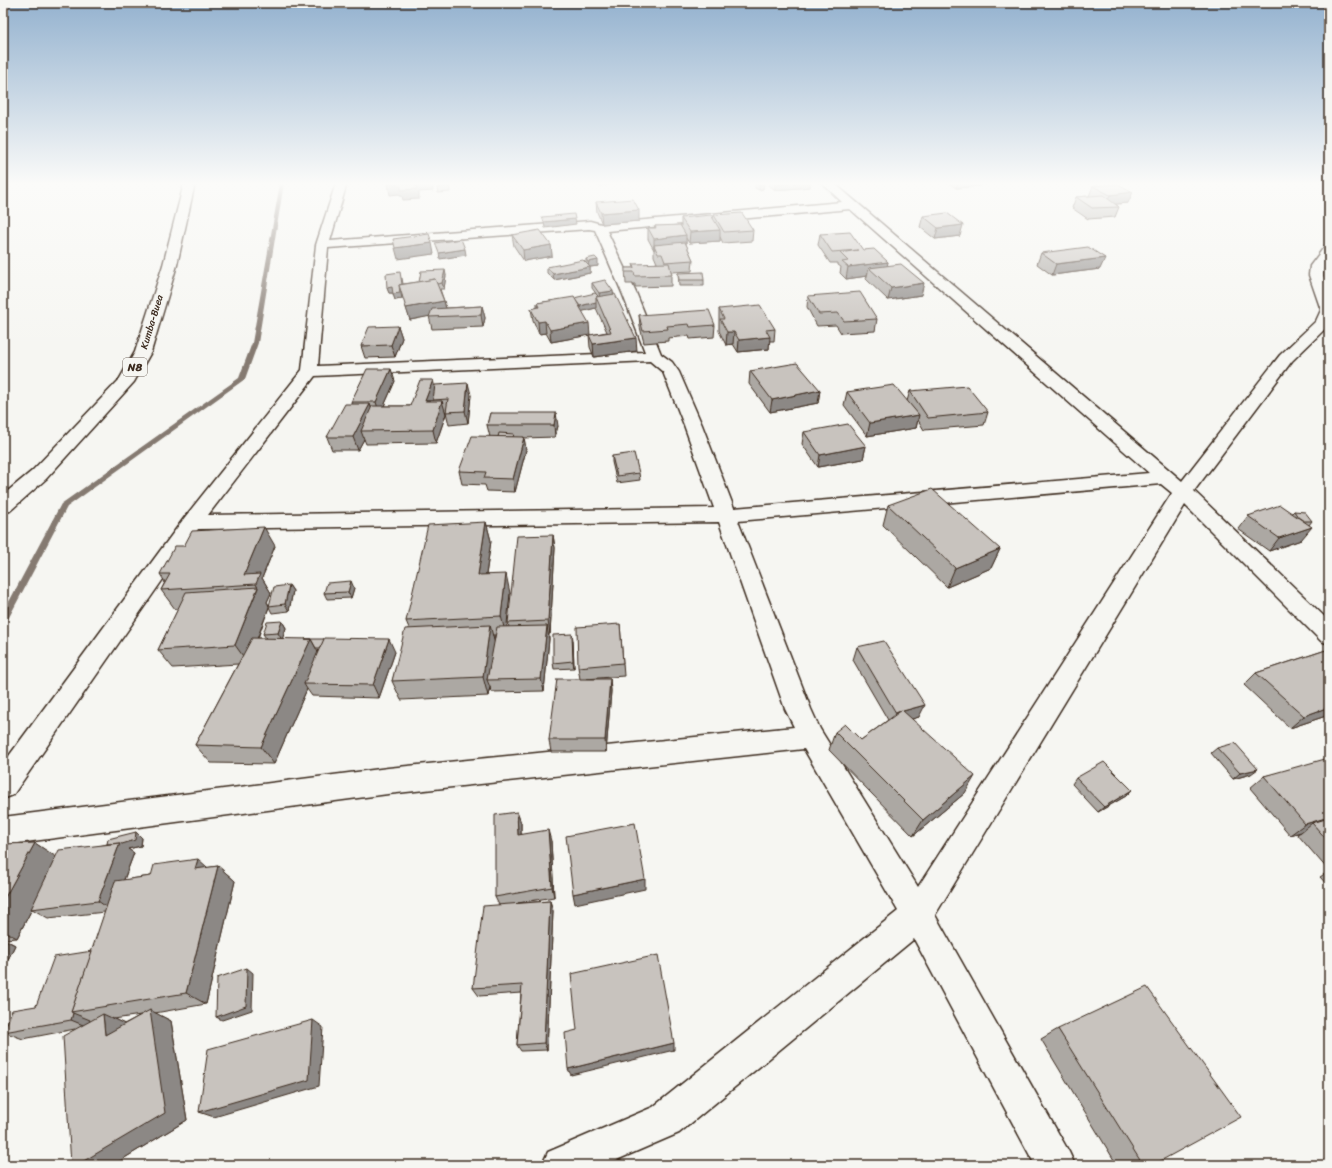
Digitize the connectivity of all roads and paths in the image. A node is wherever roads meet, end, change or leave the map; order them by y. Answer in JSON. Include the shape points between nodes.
{"nodes":[{"id":1,"x":177,"y":238,"type":"edge"},
{"id":2,"x":324,"y":238,"type":"edge"},
{"id":3,"x":422,"y":238,"type":"edge"},
{"id":4,"x":604,"y":238,"type":"edge"},
{"id":5,"x":889,"y":238,"type":"edge"},
{"id":6,"x":322,"y":245,"type":"junction"},
{"id":7,"x":1329,"y":249,"type":"edge"},
{"id":8,"x":654,"y":356,"type":"junction"},
{"id":9,"x":310,"y":371,"type":"junction"},
{"id":10,"x":1175,"y":484,"type":"junction"},
{"id":11,"x":3,"y":506,"type":"edge"},
{"id":12,"x":726,"y":515,"type":"junction"},
{"id":13,"x":192,"y":522,"type":"junction"},
{"id":14,"x":1329,"y":635,"type":"edge"},
{"id":15,"x":811,"y":737,"type":"junction"},
{"id":16,"x":3,"y":786,"type":"edge"},
{"id":17,"x":3,"y":832,"type":"edge"},
{"id":18,"x":918,"y":915,"type":"junction"},
{"id":19,"x":560,"y":1165,"type":"edge"},
{"id":20,"x":1056,"y":1165,"type":"edge"}],
"edges":[{"from":1,"to":11,"type":"main road","name":"Kumba-Buea","number":"N8","via":[[143,352],[126,382],[39,475]]},
{"from":2,"to":6,"type":"main road"},
{"from":3,"to":6,"type":"main road"},
{"from":4,"to":8,"type":"main road"},
{"from":5,"to":10,"type":"main road"},
{"from":6,"to":9,"type":"main road"},
{"from":7,"to":10,"type":"main road","via":[[1317,266],[1316,275],[1328,310],[1323,323],[1286,358]]},
{"from":8,"to":9,"type":"main road"},
{"from":8,"to":12,"type":"main road","via":[[671,372]]},
{"from":9,"to":13,"type":"main road"},
{"from":10,"to":12,"type":"main road"},
{"from":10,"to":14,"type":"main road"},
{"from":10,"to":18,"type":"main road"},
{"from":12,"to":13,"type":"main road"},
{"from":12,"to":15,"type":"main road"},
{"from":13,"to":16,"type":"main road"},
{"from":15,"to":17,"type":"main road","via":[[388,781]]},
{"from":15,"to":18,"type":"main road"},
{"from":18,"to":19,"type":"main road","via":[[666,1120]]},
{"from":18,"to":20,"type":"main road"}]}
